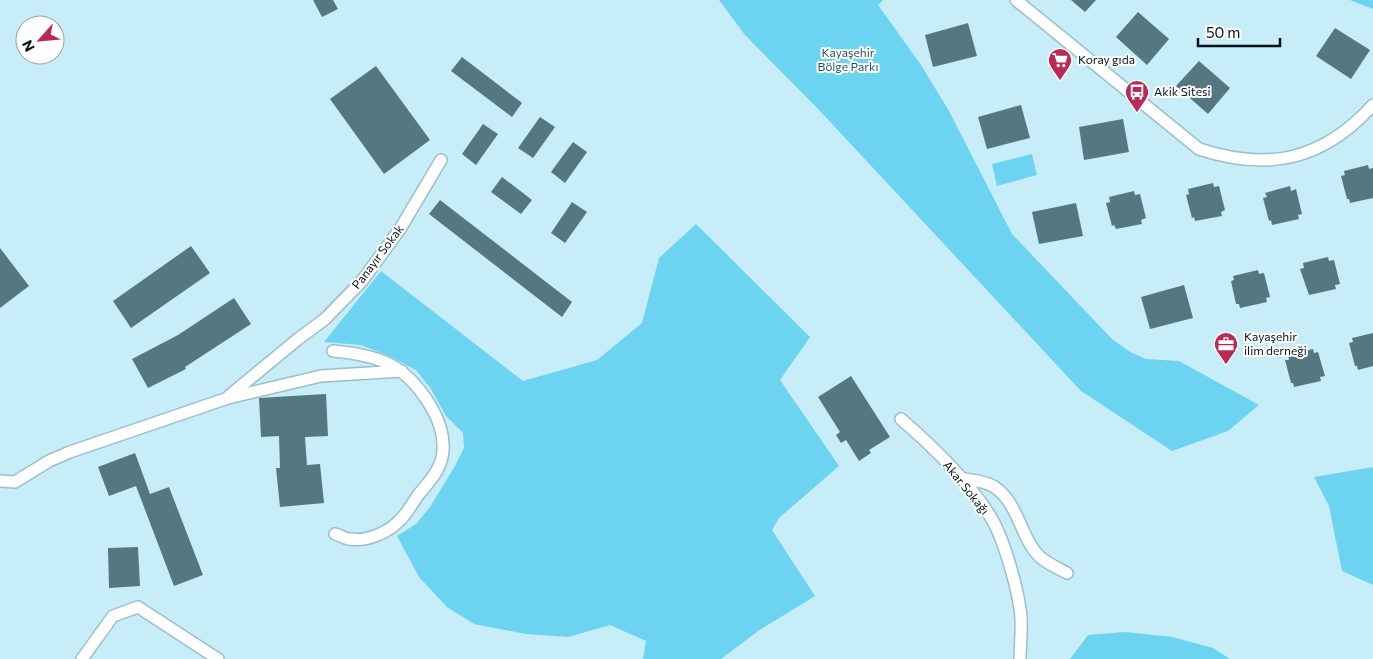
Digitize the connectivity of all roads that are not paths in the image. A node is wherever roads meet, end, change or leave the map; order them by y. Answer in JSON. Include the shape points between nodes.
{"nodes":[{"id":1,"x":1016,"y":0,"type":"edge"},
{"id":2,"x":1373,"y":105,"type":"edge"},
{"id":3,"x":441,"y":160,"type":"dead end"},
{"id":4,"x":333,"y":351,"type":"dead end"},
{"id":5,"x":402,"y":371,"type":"junction"},
{"id":6,"x":228,"y":398,"type":"junction"},
{"id":7,"x":901,"y":419,"type":"dead end"},
{"id":8,"x":959,"y":478,"type":"junction"},
{"id":9,"x":0,"y":481,"type":"edge"},
{"id":10,"x":336,"y":534,"type":"dead end"},
{"id":11,"x":1067,"y":573,"type":"dead end"},
{"id":12,"x":82,"y":659,"type":"edge"},
{"id":13,"x":218,"y":659,"type":"edge"},
{"id":14,"x":1020,"y":659,"type":"edge"}],
"edges":[{"from":1,"to":2,"type":"street","via":[[1199,149],[1215,154],[1260,161],[1305,153],[1340,136]]},
{"from":3,"to":6,"type":"street","name":"Panayır Sokak","via":[[400,229],[362,281],[325,319]]},
{"from":4,"to":5,"type":"street","via":[[374,357]]},
{"from":5,"to":6,"type":"street","via":[[321,376]]},
{"from":5,"to":10,"type":"street","via":[[414,382],[436,415],[442,433],[440,467],[402,518],[391,527],[374,537],[350,539]]},
{"from":6,"to":9,"type":"street","via":[[70,452],[15,482]]},
{"from":7,"to":8,"type":"street","name":"Akar Sokağı"},
{"from":8,"to":11,"type":"street","via":[[992,485],[999,491],[1019,519],[1032,547]]},
{"from":8,"to":14,"type":"street","name":"Akar Sokağı","via":[[986,510],[1006,552],[1020,610]]},
{"from":12,"to":13,"type":"street","via":[[113,616],[138,607]]}]}
